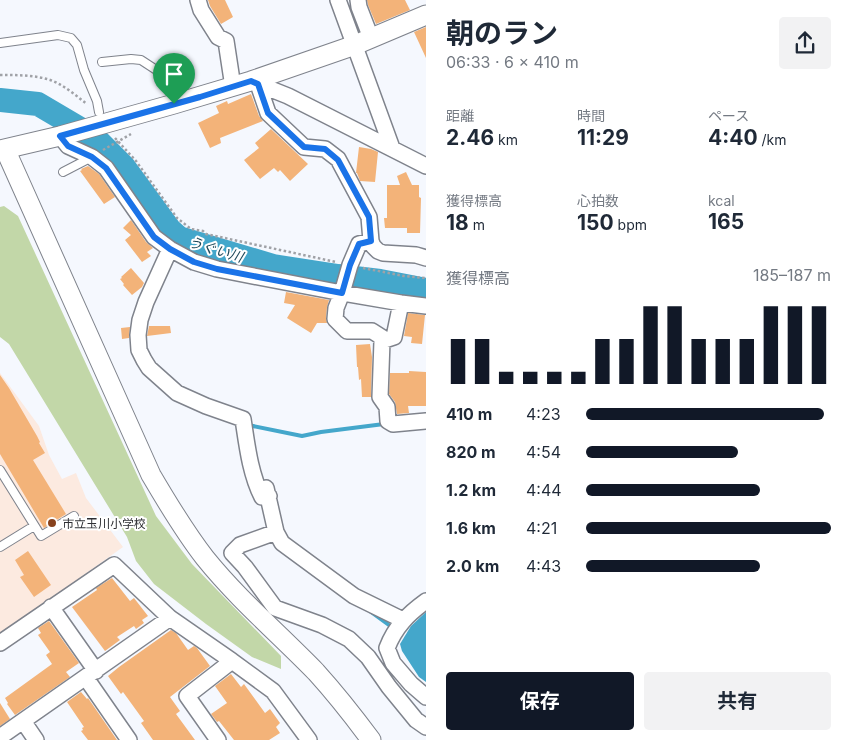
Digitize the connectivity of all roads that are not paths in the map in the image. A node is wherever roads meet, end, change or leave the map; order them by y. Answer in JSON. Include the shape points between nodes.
{"nodes":[{"id":1,"x":198,"y":0,"type":"edge"},
{"id":2,"x":338,"y":0,"type":"edge"},
{"id":3,"x":358,"y":0,"type":"edge"},
{"id":4,"x":426,"y":15,"type":"edge"},
{"id":5,"x":363,"y":42,"type":"junction"},
{"id":6,"x":0,"y":43,"type":"edge"},
{"id":7,"x":102,"y":62,"type":"dead end"},
{"id":8,"x":255,"y":83,"type":"junction"},
{"id":9,"x":233,"y":87,"type":"junction"},
{"id":10,"x":174,"y":104,"type":"junction"},
{"id":11,"x":102,"y":118,"type":"junction"},
{"id":12,"x":60,"y":136,"type":"junction"},
{"id":13,"x":392,"y":148,"type":"junction"},
{"id":14,"x":2,"y":150,"type":"edge"},
{"id":15,"x":92,"y":157,"type":"junction"},
{"id":16,"x":426,"y":166,"type":"edge"},
{"id":17,"x":63,"y":172,"type":"dead end"},
{"id":18,"x":371,"y":241,"type":"junction"},
{"id":19,"x":170,"y":249,"type":"junction"},
{"id":20,"x":426,"y":258,"type":"edge"},
{"id":21,"x":342,"y":293,"type":"junction"},
{"id":22,"x":401,"y":303,"type":"junction"},
{"id":23,"x":426,"y":306,"type":"edge"},
{"id":24,"x":382,"y":341,"type":"junction"},
{"id":25,"x":426,"y":421,"type":"edge"},
{"id":26,"x":0,"y":470,"type":"edge"},
{"id":27,"x":74,"y":516,"type":"dead end"},
{"id":28,"x":34,"y":526,"type":"junction"},
{"id":29,"x":276,"y":532,"type":"junction"},
{"id":30,"x":0,"y":548,"type":"edge"},
{"id":31,"x":426,"y":601,"type":"edge"},
{"id":32,"x":51,"y":607,"type":"junction"},
{"id":33,"x":270,"y":614,"type":"junction"},
{"id":34,"x":170,"y":618,"type":"junction"},
{"id":35,"x":403,"y":620,"type":"junction"},
{"id":36,"x":0,"y":643,"type":"edge"},
{"id":37,"x":232,"y":661,"type":"junction"},
{"id":38,"x":91,"y":674,"type":"junction"},
{"id":39,"x":426,"y":697,"type":"edge"},
{"id":40,"x":23,"y":721,"type":"junction"},
{"id":41,"x":426,"y":726,"type":"edge"},
{"id":42,"x":0,"y":737,"type":"edge"},
{"id":43,"x":36,"y":740,"type":"edge"},
{"id":44,"x":129,"y":740,"type":"edge"},
{"id":45,"x":218,"y":740,"type":"edge"},
{"id":46,"x":309,"y":740,"type":"edge"},
{"id":47,"x":371,"y":740,"type":"edge"}],
"edges":[{"from":1,"to":9,"type":"street","via":[[218,37],[226,41]]},
{"from":2,"to":5,"type":"street"},
{"from":3,"to":5,"type":"street"},
{"from":4,"to":5,"type":"street"},
{"from":5,"to":8,"type":"street"},
{"from":5,"to":13,"type":"street"},
{"from":6,"to":11,"type":"lane","via":[[58,35],[71,38],[77,45]]},
{"from":7,"to":10,"type":"lane","via":[[141,60],[166,77]]},
{"from":8,"to":9,"type":"street"},
{"from":8,"to":13,"type":"street"},
{"from":8,"to":18,"type":"street","via":[[268,113],[304,147],[325,149],[338,160],[369,217]]},
{"from":9,"to":10,"type":"street"},
{"from":10,"to":11,"type":"street"},
{"from":11,"to":12,"type":"street"},
{"from":12,"to":14,"type":"street"},
{"from":12,"to":15,"type":"street","via":[[68,146]]},
{"from":13,"to":16,"type":"street"},
{"from":14,"to":33,"type":"street","via":[[155,482],[176,520],[234,590]]},
{"from":15,"to":17,"type":"lane"},
{"from":15,"to":19,"type":"street","via":[[106,168],[154,237]]},
{"from":18,"to":20,"type":"street","via":[[383,253]]},
{"from":18,"to":21,"type":"street","via":[[359,244]]},
{"from":19,"to":21,"type":"street","via":[[194,262],[217,269]]},
{"from":19,"to":29,"type":"street","via":[[140,320],[139,350],[149,368],[177,393],[243,419],[256,486],[262,497],[267,490]]},
{"from":21,"to":22,"type":"street"},
{"from":21,"to":24,"type":"street","via":[[335,319],[347,331],[372,331],[383,338]]},
{"from":22,"to":23,"type":"street"},
{"from":22,"to":24,"type":"street","via":[[394,337]]},
{"from":24,"to":25,"type":"street","via":[[380,397],[387,407],[388,421],[393,424]]},
{"from":26,"to":28,"type":"lane"},
{"from":27,"to":28,"type":"lane","via":[[40,536]]},
{"from":28,"to":30,"type":"lane"},
{"from":29,"to":33,"type":"street","via":[[240,545],[232,553],[244,567]]},
{"from":29,"to":35,"type":"street","via":[[282,543],[354,596]]},
{"from":31,"to":35,"type":"street"},
{"from":32,"to":34,"type":"street","via":[[114,564]]},
{"from":32,"to":36,"type":"street"},
{"from":32,"to":38,"type":"street"},
{"from":33,"to":41,"type":"street","via":[[322,625],[349,639],[368,657],[416,720]]},
{"from":33,"to":47,"type":"street"},
{"from":34,"to":37,"type":"street"},
{"from":34,"to":38,"type":"street"},
{"from":35,"to":39,"type":"street","via":[[387,648],[393,663]]},
{"from":37,"to":45,"type":"street","via":[[187,696]]},
{"from":37,"to":46,"type":"street","via":[[272,692]]},
{"from":38,"to":40,"type":"street"},
{"from":38,"to":44,"type":"street"},
{"from":40,"to":42,"type":"street"},
{"from":40,"to":43,"type":"street"}]}
